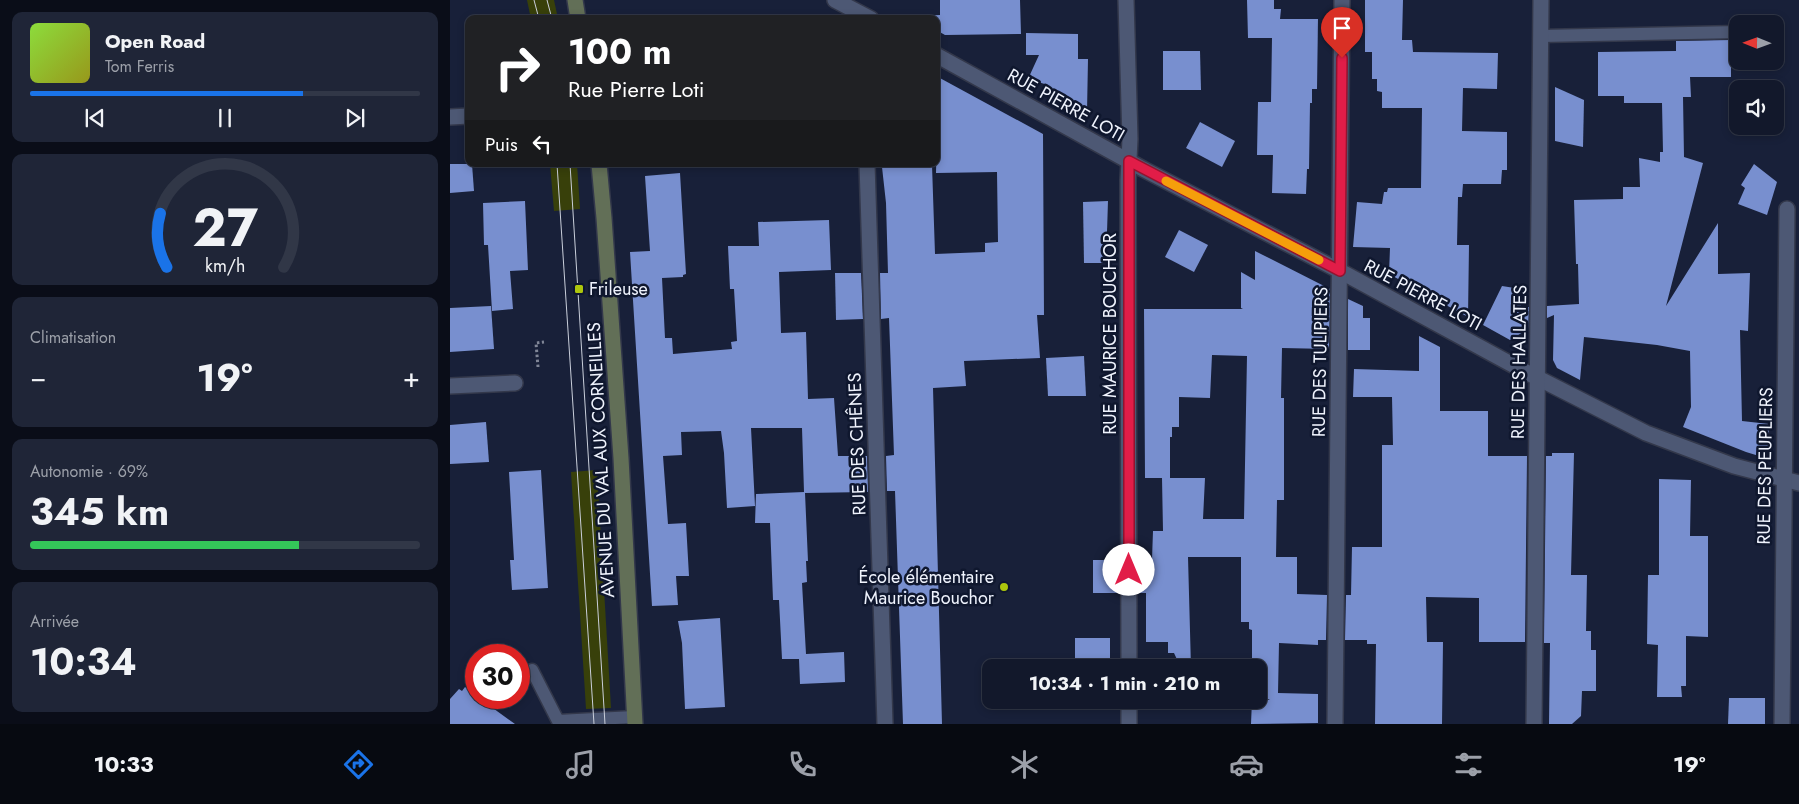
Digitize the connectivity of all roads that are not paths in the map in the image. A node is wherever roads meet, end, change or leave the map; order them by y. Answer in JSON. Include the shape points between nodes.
{"nodes":[{"id":1,"x":575,"y":0,"type":"edge"},
{"id":2,"x":835,"y":0,"type":"edge"},
{"id":3,"x":860,"y":0,"type":"edge"},
{"id":4,"x":1126,"y":0,"type":"edge"},
{"id":5,"x":1342,"y":0,"type":"edge"},
{"id":6,"x":1541,"y":0,"type":"edge"},
{"id":7,"x":577,"y":15,"type":"edge"},
{"id":8,"x":862,"y":15,"type":"edge"},
{"id":9,"x":866,"y":15,"type":"edge"},
{"id":10,"x":1729,"y":32,"type":"edge"},
{"id":11,"x":1541,"y":36,"type":"junction"},
{"id":12,"x":940,"y":57,"type":"edge"},
{"id":13,"x":465,"y":116,"type":"edge"},
{"id":14,"x":450,"y":117,"type":"edge"},
{"id":15,"x":1129,"y":161,"type":"junction"},
{"id":16,"x":599,"y":167,"type":"edge"},
{"id":17,"x":867,"y":167,"type":"edge"},
{"id":18,"x":1787,"y":209,"type":"dead end"},
{"id":19,"x":1340,"y":271,"type":"junction"},
{"id":20,"x":1537,"y":378,"type":"junction"},
{"id":21,"x":515,"y":383,"type":"dead end"},
{"id":22,"x":450,"y":386,"type":"edge"},
{"id":23,"x":1783,"y":480,"type":"junction"},
{"id":24,"x":1799,"y":483,"type":"edge"},
{"id":25,"x":1129,"y":659,"type":"edge"},
{"id":26,"x":532,"y":670,"type":"dead end"},
{"id":27,"x":1129,"y":709,"type":"edge"},
{"id":28,"x":635,"y":721,"type":"edge"},
{"id":29,"x":885,"y":724,"type":"edge"},
{"id":30,"x":1129,"y":724,"type":"edge"},
{"id":31,"x":1335,"y":724,"type":"edge"},
{"id":32,"x":1534,"y":724,"type":"edge"},
{"id":33,"x":1782,"y":724,"type":"edge"}],
"edges":[{"from":1,"to":7,"type":"street"},
{"from":2,"to":8,"type":"street"},
{"from":3,"to":9,"type":"street"},
{"from":4,"to":15,"type":"street","name":"RUE MAURICE BOUCHOR"},
{"from":5,"to":19,"type":"street","name":"RUE DES TULIPIERS"},
{"from":6,"to":11,"type":"street","name":"RUE DES HALLATES"},
{"from":10,"to":11,"type":"lane"},
{"from":11,"to":20,"type":"street","name":"RUE DES HALLATES"},
{"from":12,"to":15,"type":"street","name":"RUE PIERRE LOTI"},
{"from":13,"to":14,"type":"street"},
{"from":15,"to":19,"type":"street","name":"RUE PIERRE LOTI"},
{"from":15,"to":25,"type":"street","name":"RUE MAURICE BOUCHOR"},
{"from":16,"to":28,"type":"street","name":"AVENUE DU VAL AUX CORNEILLES"},
{"from":17,"to":29,"type":"street","name":"RUE DES CHÊNES"},
{"from":18,"to":23,"type":"street","name":"RUE DES PEUPLIERS"},
{"from":19,"to":20,"type":"street","name":"RUE PIERRE LOTI"},
{"from":19,"to":31,"type":"street","name":"RUE DES TULIPIERS"},
{"from":20,"to":23,"type":"street","name":"RUE PIERRE LOTI","via":[[1646,433],[1734,466]]},
{"from":20,"to":32,"type":"street","name":"RUE DES HALLATES"},
{"from":21,"to":22,"type":"street"},
{"from":23,"to":24,"type":"street","name":"RUE PIERRE LOTI"},
{"from":23,"to":33,"type":"street","name":"RUE DES PEUPLIERS"},
{"from":26,"to":28,"type":"lane","via":[[558,721]]},
{"from":27,"to":30,"type":"street"}]}
